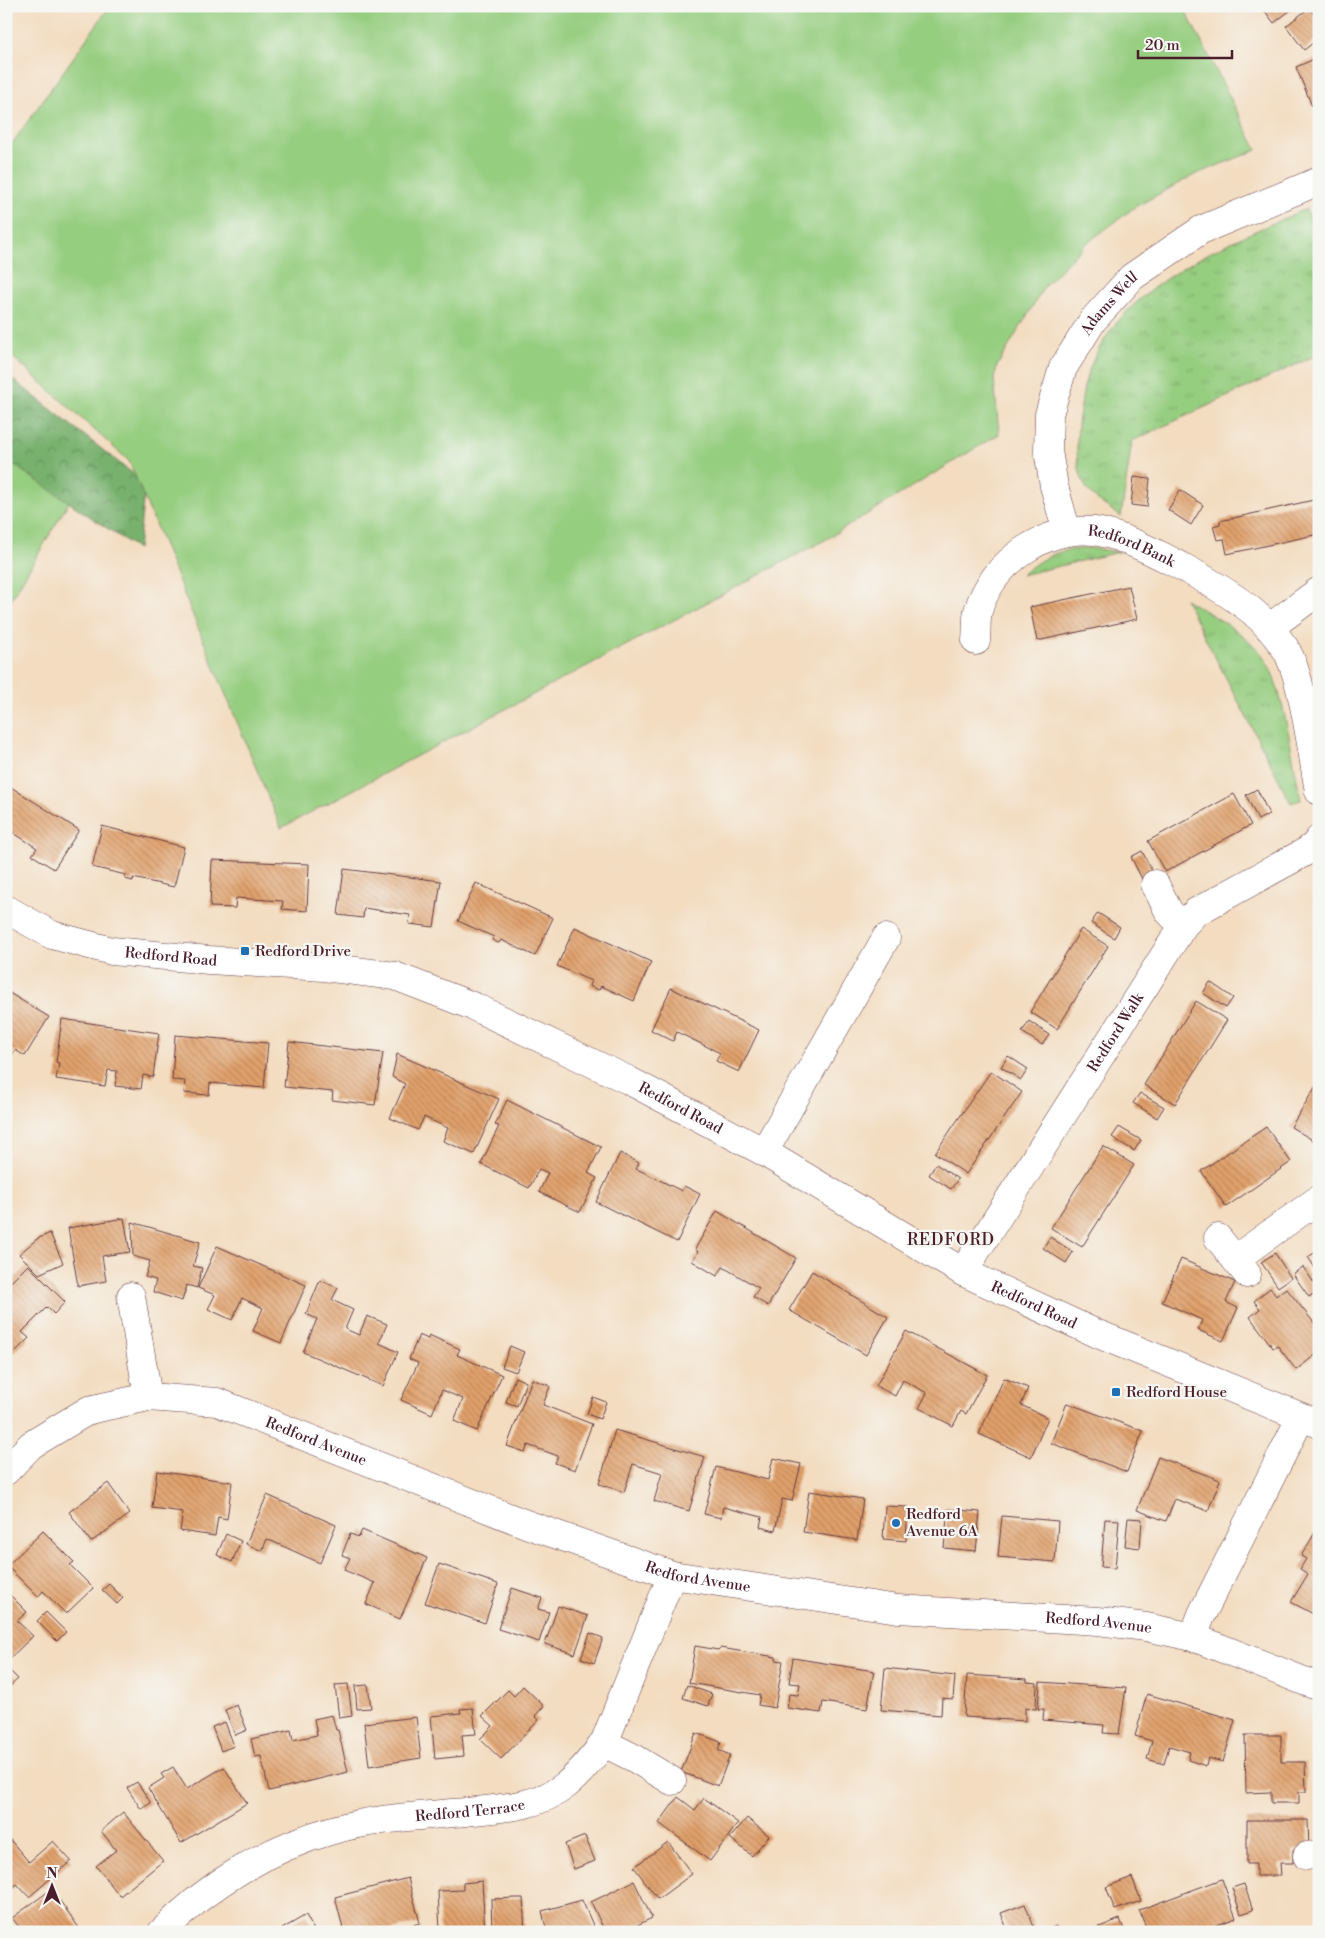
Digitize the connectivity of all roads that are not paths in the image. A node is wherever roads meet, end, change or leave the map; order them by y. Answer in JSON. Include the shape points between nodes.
{"nodes":[{"id":1,"x":1319,"y":181,"type":"edge"},
{"id":2,"x":1067,"y":532,"type":"junction"},
{"id":3,"x":1319,"y":591,"type":"edge"},
{"id":4,"x":1269,"y":628,"type":"junction"},
{"id":5,"x":976,"y":641,"type":"dead end"},
{"id":6,"x":1319,"y":791,"type":"edge"},
{"id":7,"x":1318,"y":843,"type":"edge"},
{"id":8,"x":1155,"y":884,"type":"dead end"},
{"id":9,"x":6,"y":909,"type":"edge"},
{"id":10,"x":1183,"y":926,"type":"junction"},
{"id":11,"x":886,"y":938,"type":"dead end"},
{"id":12,"x":764,"y":1152,"type":"junction"},
{"id":13,"x":1319,"y":1200,"type":"edge"},
{"id":14,"x":1233,"y":1257,"type":"dead end"},
{"id":15,"x":963,"y":1272,"type":"junction"},
{"id":16,"x":131,"y":1296,"type":"dead end"},
{"id":17,"x":148,"y":1397,"type":"junction"},
{"id":18,"x":1310,"y":1421,"type":"edge"},
{"id":19,"x":6,"y":1471,"type":"edge"},
{"id":20,"x":672,"y":1575,"type":"junction"},
{"id":21,"x":1193,"y":1637,"type":"junction"},
{"id":22,"x":1319,"y":1687,"type":"edge"},
{"id":23,"x":604,"y":1743,"type":"junction"},
{"id":24,"x":672,"y":1781,"type":"dead end"},
{"id":25,"x":162,"y":1932,"type":"edge"}],
"edges":[{"from":1,"to":2,"type":"street","name":"Adams Well","via":[[1201,230],[1132,277],[1093,320],[1063,368],[1049,414],[1048,450]]},
{"from":2,"to":4,"type":"street","name":"Redford Bank","via":[[1094,531],[1141,546],[1234,598]]},
{"from":2,"to":5,"type":"street","name":"Redford Bank","via":[[1026,549],[1004,566],[987,590],[978,612]]},
{"from":3,"to":4,"type":"street"},
{"from":4,"to":6,"type":"street","via":[[1286,649],[1296,672]]},
{"from":7,"to":10,"type":"street","name":"Redford Walk","via":[[1196,912]]},
{"from":8,"to":10,"type":"street","via":[[1169,912]]},
{"from":9,"to":12,"type":"street","name":"Redford Road","via":[[52,935],[112,951],[324,967],[394,976],[475,1006],[628,1080]]},
{"from":10,"to":15,"type":"street","name":"Redford Walk"},
{"from":11,"to":12,"type":"street"},
{"from":12,"to":15,"type":"street","name":"Redford Road"},
{"from":13,"to":14,"type":"street"},
{"from":15,"to":18,"type":"street","name":"Redford Road","via":[[1094,1332]]},
{"from":16,"to":17,"type":"street"},
{"from":17,"to":19,"type":"street","name":"Redford Avenue","via":[[89,1410],[31,1445]]},
{"from":17,"to":20,"type":"street","name":"Redford Avenue","via":[[217,1402],[526,1524]]},
{"from":18,"to":21,"type":"street","via":[[1202,1614]]},
{"from":20,"to":21,"type":"street","name":"Redford Avenue","via":[[898,1609],[1098,1621],[1146,1626]]},
{"from":20,"to":23,"type":"street","name":"Redford Terrace"},
{"from":21,"to":22,"type":"street","name":"Redford Avenue"},
{"from":23,"to":24,"type":"street"},
{"from":23,"to":25,"type":"street","name":"Redford Terrace","via":[[586,1767],[565,1786],[541,1800],[514,1807],[394,1819],[334,1830],[286,1846],[209,1889]]}]}
